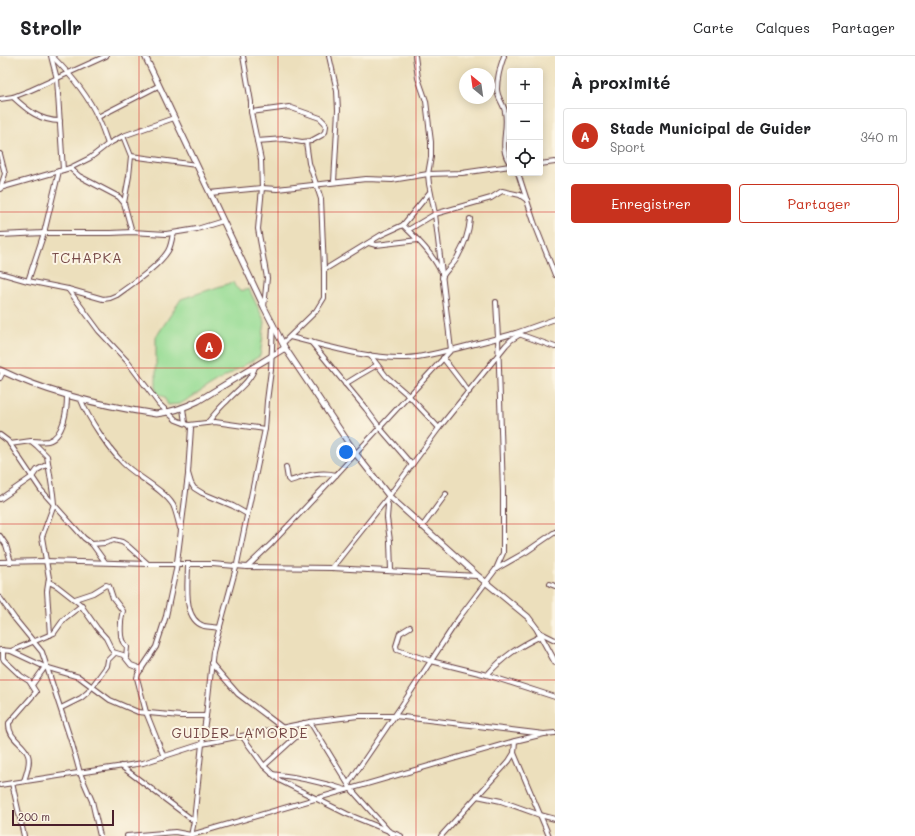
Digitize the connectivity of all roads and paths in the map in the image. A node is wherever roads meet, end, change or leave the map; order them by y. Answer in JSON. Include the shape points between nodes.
{"nodes":[{"id":1,"x":52,"y":56,"type":"edge"},
{"id":2,"x":106,"y":56,"type":"edge"},
{"id":3,"x":145,"y":56,"type":"edge"},
{"id":4,"x":243,"y":56,"type":"edge"},
{"id":5,"x":329,"y":56,"type":"edge"},
{"id":6,"x":415,"y":56,"type":"edge"},
{"id":7,"x":504,"y":56,"type":"edge"},
{"id":8,"x":69,"y":74,"type":"junction"},
{"id":9,"x":57,"y":79,"type":"junction"},
{"id":10,"x":158,"y":86,"type":"junction"},
{"id":11,"x":14,"y":97,"type":"junction"},
{"id":12,"x":1,"y":98,"type":"edge"},
{"id":13,"x":251,"y":112,"type":"junction"},
{"id":14,"x":98,"y":117,"type":"junction"},
{"id":15,"x":174,"y":118,"type":"junction"},
{"id":16,"x":60,"y":121,"type":"junction"},
{"id":17,"x":123,"y":136,"type":"junction"},
{"id":18,"x":257,"y":141,"type":"junction"},
{"id":19,"x":306,"y":142,"type":"junction"},
{"id":20,"x":108,"y":144,"type":"junction"},
{"id":21,"x":0,"y":154,"type":"edge"},
{"id":22,"x":131,"y":156,"type":"junction"},
{"id":23,"x":507,"y":159,"type":"edge"},
{"id":24,"x":555,"y":162,"type":"edge"},
{"id":25,"x":543,"y":164,"type":"edge"},
{"id":26,"x":196,"y":165,"type":"junction"},
{"id":27,"x":507,"y":166,"type":"edge"},
{"id":28,"x":70,"y":168,"type":"junction"},
{"id":29,"x":61,"y":171,"type":"junction"},
{"id":30,"x":428,"y":174,"type":"junction"},
{"id":31,"x":519,"y":176,"type":"edge"},
{"id":32,"x":334,"y":182,"type":"junction"},
{"id":33,"x":316,"y":185,"type":"junction"},
{"id":34,"x":0,"y":188,"type":"edge"},
{"id":35,"x":262,"y":188,"type":"junction"},
{"id":36,"x":430,"y":192,"type":"junction"},
{"id":37,"x":210,"y":193,"type":"junction"},
{"id":38,"x":527,"y":200,"type":"junction"},
{"id":39,"x":124,"y":203,"type":"junction"},
{"id":40,"x":436,"y":214,"type":"junction"},
{"id":41,"x":470,"y":219,"type":"dead end"},
{"id":42,"x":223,"y":221,"type":"junction"},
{"id":43,"x":403,"y":225,"type":"junction"},
{"id":44,"x":408,"y":230,"type":"junction"},
{"id":45,"x":132,"y":232,"type":"junction"},
{"id":46,"x":44,"y":233,"type":"junction"},
{"id":47,"x":173,"y":233,"type":"junction"},
{"id":48,"x":0,"y":235,"type":"edge"},
{"id":49,"x":418,"y":240,"type":"junction"},
{"id":50,"x":369,"y":243,"type":"junction"},
{"id":51,"x":324,"y":270,"type":"junction"},
{"id":52,"x":441,"y":272,"type":"junction"},
{"id":53,"x":0,"y":273,"type":"edge"},
{"id":54,"x":555,"y":275,"type":"edge"},
{"id":55,"x":442,"y":279,"type":"junction"},
{"id":56,"x":28,"y":281,"type":"junction"},
{"id":57,"x":68,"y":289,"type":"junction"},
{"id":58,"x":496,"y":302,"type":"dead end"},
{"id":59,"x":264,"y":307,"type":"junction"},
{"id":60,"x":555,"y":319,"type":"edge"},
{"id":61,"x":273,"y":323,"type":"junction"},
{"id":62,"x":517,"y":334,"type":"junction"},
{"id":63,"x":290,"y":337,"type":"junction"},
{"id":64,"x":498,"y":338,"type":"junction"},
{"id":65,"x":311,"y":342,"type":"junction"},
{"id":66,"x":284,"y":345,"type":"junction"},
{"id":67,"x":555,"y":347,"type":"edge"},
{"id":68,"x":450,"y":350,"type":"junction"},
{"id":69,"x":370,"y":355,"type":"junction"},
{"id":70,"x":271,"y":356,"type":"junction"},
{"id":71,"x":497,"y":357,"type":"junction"},
{"id":72,"x":443,"y":358,"type":"junction"},
{"id":73,"x":377,"y":365,"type":"junction"},
{"id":74,"x":255,"y":367,"type":"junction"},
{"id":75,"x":1,"y":371,"type":"edge"},
{"id":76,"x":0,"y":378,"type":"edge"},
{"id":77,"x":345,"y":384,"type":"junction"},
{"id":78,"x":469,"y":392,"type":"junction"},
{"id":79,"x":67,"y":396,"type":"junction"},
{"id":80,"x":409,"y":396,"type":"junction"},
{"id":81,"x":81,"y":400,"type":"junction"},
{"id":82,"x":183,"y":408,"type":"junction"},
{"id":83,"x":167,"y":413,"type":"junction"},
{"id":84,"x":208,"y":422,"type":"junction"},
{"id":85,"x":187,"y":424,"type":"junction"},
{"id":86,"x":380,"y":428,"type":"junction"},
{"id":87,"x":439,"y":428,"type":"junction"},
{"id":88,"x":265,"y":429,"type":"junction"},
{"id":89,"x":0,"y":435,"type":"edge"},
{"id":90,"x":32,"y":442,"type":"junction"},
{"id":91,"x":10,"y":444,"type":"junction"},
{"id":92,"x":356,"y":454,"type":"junction"},
{"id":93,"x":48,"y":464,"type":"junction"},
{"id":94,"x":412,"y":465,"type":"junction"},
{"id":95,"x":286,"y":468,"type":"dead end"},
{"id":96,"x":188,"y":473,"type":"junction"},
{"id":97,"x":336,"y":475,"type":"junction"},
{"id":98,"x":32,"y":477,"type":"junction"},
{"id":99,"x":446,"y":494,"type":"dead end"},
{"id":100,"x":388,"y":498,"type":"junction"},
{"id":101,"x":0,"y":499,"type":"edge"},
{"id":102,"x":54,"y":504,"type":"junction"},
{"id":103,"x":247,"y":514,"type":"junction"},
{"id":104,"x":422,"y":527,"type":"junction"},
{"id":105,"x":181,"y":530,"type":"junction"},
{"id":106,"x":555,"y":532,"type":"edge"},
{"id":107,"x":0,"y":536,"type":"edge"},
{"id":108,"x":92,"y":544,"type":"junction"},
{"id":109,"x":45,"y":561,"type":"junction"},
{"id":110,"x":0,"y":562,"type":"edge"},
{"id":111,"x":11,"y":562,"type":"junction"},
{"id":112,"x":105,"y":562,"type":"junction"},
{"id":113,"x":149,"y":564,"type":"junction"},
{"id":114,"x":177,"y":564,"type":"junction"},
{"id":115,"x":188,"y":564,"type":"junction"},
{"id":116,"x":237,"y":566,"type":"junction"},
{"id":117,"x":247,"y":567,"type":"junction"},
{"id":118,"x":332,"y":568,"type":"junction"},
{"id":119,"x":496,"y":569,"type":"junction"},
{"id":120,"x":390,"y":571,"type":"junction"},
{"id":121,"x":478,"y":576,"type":"junction"},
{"id":122,"x":49,"y":582,"type":"junction"},
{"id":123,"x":486,"y":582,"type":"junction"},
{"id":124,"x":550,"y":584,"type":"dead end"},
{"id":125,"x":555,"y":586,"type":"edge"},
{"id":126,"x":0,"y":598,"type":"edge"},
{"id":127,"x":75,"y":599,"type":"junction"},
{"id":128,"x":82,"y":605,"type":"junction"},
{"id":129,"x":220,"y":628,"type":"junction"},
{"id":130,"x":410,"y":628,"type":"dead end"},
{"id":131,"x":540,"y":634,"type":"junction"},
{"id":132,"x":50,"y":635,"type":"junction"},
{"id":133,"x":555,"y":640,"type":"edge"},
{"id":134,"x":33,"y":642,"type":"junction"},
{"id":135,"x":2,"y":650,"type":"edge"},
{"id":136,"x":552,"y":650,"type":"edge"},
{"id":137,"x":11,"y":651,"type":"junction"},
{"id":138,"x":115,"y":653,"type":"junction"},
{"id":139,"x":126,"y":657,"type":"junction"},
{"id":140,"x":431,"y":660,"type":"junction"},
{"id":141,"x":555,"y":662,"type":"edge"},
{"id":142,"x":211,"y":663,"type":"junction"},
{"id":143,"x":46,"y":667,"type":"junction"},
{"id":144,"x":142,"y":669,"type":"junction"},
{"id":145,"x":487,"y":676,"type":"junction"},
{"id":146,"x":32,"y":686,"type":"junction"},
{"id":147,"x":93,"y":686,"type":"junction"},
{"id":148,"x":555,"y":698,"type":"edge"},
{"id":149,"x":61,"y":708,"type":"junction"},
{"id":150,"x":146,"y":712,"type":"junction"},
{"id":151,"x":206,"y":716,"type":"junction"},
{"id":152,"x":395,"y":716,"type":"junction"},
{"id":153,"x":310,"y":722,"type":"junction"},
{"id":154,"x":304,"y":723,"type":"junction"},
{"id":155,"x":283,"y":728,"type":"junction"},
{"id":156,"x":555,"y":733,"type":"edge"},
{"id":157,"x":544,"y":734,"type":"junction"},
{"id":158,"x":242,"y":736,"type":"junction"},
{"id":159,"x":515,"y":741,"type":"junction"},
{"id":160,"x":202,"y":744,"type":"junction"},
{"id":161,"x":514,"y":753,"type":"junction"},
{"id":162,"x":164,"y":757,"type":"junction"},
{"id":163,"x":121,"y":766,"type":"junction"},
{"id":164,"x":264,"y":766,"type":"junction"},
{"id":165,"x":80,"y":773,"type":"junction"},
{"id":166,"x":272,"y":774,"type":"junction"},
{"id":167,"x":24,"y":781,"type":"junction"},
{"id":168,"x":12,"y":783,"type":"junction"},
{"id":169,"x":348,"y":784,"type":"junction"},
{"id":170,"x":0,"y":785,"type":"edge"},
{"id":171,"x":351,"y":788,"type":"junction"},
{"id":172,"x":346,"y":790,"type":"junction"},
{"id":173,"x":477,"y":796,"type":"junction"},
{"id":174,"x":317,"y":799,"type":"junction"},
{"id":175,"x":540,"y":815,"type":"junction"},
{"id":176,"x":555,"y":819,"type":"edge"},
{"id":177,"x":194,"y":821,"type":"junction"},
{"id":178,"x":388,"y":830,"type":"junction"},
{"id":179,"x":24,"y":836,"type":"edge"},
{"id":180,"x":100,"y":836,"type":"edge"},
{"id":181,"x":127,"y":836,"type":"edge"},
{"id":182,"x":191,"y":836,"type":"edge"},
{"id":183,"x":393,"y":836,"type":"edge"},
{"id":184,"x":401,"y":836,"type":"edge"},
{"id":185,"x":441,"y":836,"type":"edge"},
{"id":186,"x":549,"y":836,"type":"edge"}],
"edges":[{"from":1,"to":8,"type":"street"},
{"from":1,"to":9,"type":"street"},
{"from":2,"to":8,"type":"street"},
{"from":3,"to":10,"type":"main road"},
{"from":4,"to":13,"type":"street"},
{"from":5,"to":32,"type":"street","via":[[337,91],[338,110]]},
{"from":6,"to":30,"type":"street","via":[[418,78],[426,101],[431,142]]},
{"from":7,"to":23,"type":"street","via":[[499,69],[497,94],[505,111],[504,139]]},
{"from":8,"to":9,"type":"street"},
{"from":8,"to":14,"type":"street"},
{"from":9,"to":11,"type":"street"},
{"from":9,"to":16,"type":"street"},
{"from":10,"to":14,"type":"street"},
{"from":10,"to":15,"type":"main road"},
{"from":11,"to":12,"type":"street"},
{"from":11,"to":16,"type":"street","via":[[30,112],[43,119]]},
{"from":13,"to":18,"type":"street"},
{"from":13,"to":19,"type":"street","via":[[289,107],[320,118],[325,123],[325,132],[319,138]]},
{"from":14,"to":20,"type":"street"},
{"from":15,"to":17,"type":"street"},
{"from":15,"to":26,"type":"main road"},
{"from":16,"to":29,"type":"street"},
{"from":17,"to":20,"type":"street"},
{"from":17,"to":22,"type":"street"},
{"from":18,"to":19,"type":"street","via":[[284,139]]},
{"from":18,"to":35,"type":"street"},
{"from":19,"to":33,"type":"street"},
{"from":20,"to":28,"type":"street","via":[[90,158]]},
{"from":21,"to":34,"type":"street","via":[[4,174]]},
{"from":22,"to":26,"type":"street"},
{"from":22,"to":39,"type":"street"},
{"from":24,"to":25,"type":"street"},
{"from":26,"to":37,"type":"main road"},
{"from":27,"to":30,"type":"street","via":[[462,173]]},
{"from":28,"to":29,"type":"street"},
{"from":28,"to":39,"type":"street","via":[[79,176],[113,193]]},
{"from":29,"to":34,"type":"street"},
{"from":29,"to":46,"type":"street"},
{"from":30,"to":32,"type":"street","via":[[392,180]]},
{"from":30,"to":36,"type":"street"},
{"from":31,"to":38,"type":"street"},
{"from":32,"to":33,"type":"street"},
{"from":33,"to":35,"type":"street"},
{"from":33,"to":51,"type":"street","via":[[321,199]]},
{"from":35,"to":37,"type":"street"},
{"from":35,"to":59,"type":"street","via":[[258,229],[267,278]]},
{"from":36,"to":40,"type":"street"},
{"from":36,"to":43,"type":"street"},
{"from":37,"to":42,"type":"main road"},
{"from":38,"to":40,"type":"street","via":[[520,195],[502,191],[491,198]]},
{"from":38,"to":54,"type":"street"},
{"from":39,"to":45,"type":"street"},
{"from":40,"to":44,"type":"street"},
{"from":40,"to":52,"type":"street"},
{"from":41,"to":55,"type":"street","via":[[457,258]]},
{"from":42,"to":47,"type":"street"},
{"from":42,"to":59,"type":"main road"},
{"from":43,"to":44,"type":"street"},
{"from":43,"to":50,"type":"street"},
{"from":44,"to":49,"type":"street"},
{"from":45,"to":46,"type":"street"},
{"from":45,"to":47,"type":"street"},
{"from":46,"to":48,"type":"street"},
{"from":46,"to":56,"type":"street"},
{"from":47,"to":57,"type":"street","via":[[167,252],[118,295],[104,299]]},
{"from":49,"to":50,"type":"street","via":[[376,245]]},
{"from":49,"to":52,"type":"street"},
{"from":50,"to":51,"type":"street"},
{"from":51,"to":63,"type":"street","via":[[324,298],[316,311]]},
{"from":52,"to":55,"type":"street"},
{"from":53,"to":56,"type":"street"},
{"from":55,"to":68,"type":"street"},
{"from":56,"to":57,"type":"street"},
{"from":57,"to":83,"type":"street","via":[[99,332],[128,362]]},
{"from":58,"to":64,"type":"street"},
{"from":59,"to":61,"type":"main road"},
{"from":60,"to":62,"type":"street"},
{"from":61,"to":66,"type":"main road"},
{"from":61,"to":70,"type":"street"},
{"from":62,"to":64,"type":"street"},
{"from":62,"to":67,"type":"street"},
{"from":62,"to":71,"type":"street"},
{"from":63,"to":65,"type":"street"},
{"from":63,"to":66,"type":"street"},
{"from":64,"to":68,"type":"street"},
{"from":64,"to":71,"type":"street"},
{"from":65,"to":69,"type":"street"},
{"from":65,"to":77,"type":"street"},
{"from":66,"to":70,"type":"main road"},
{"from":66,"to":92,"type":"main road"},
{"from":68,"to":69,"type":"street","via":[[407,358]]},
{"from":68,"to":72,"type":"street"},
{"from":69,"to":73,"type":"street"},
{"from":70,"to":74,"type":"main road"},
{"from":70,"to":88,"type":"street","via":[[272,370]]},
{"from":71,"to":78,"type":"street"},
{"from":71,"to":119,"type":"street","via":[[503,553]]},
{"from":72,"to":78,"type":"street"},
{"from":72,"to":80,"type":"street"},
{"from":73,"to":77,"type":"street"},
{"from":73,"to":80,"type":"street"},
{"from":74,"to":82,"type":"main road"},
{"from":74,"to":84,"type":"street","via":[[248,380]]},
{"from":75,"to":76,"type":"street"},
{"from":75,"to":79,"type":"main road"},
{"from":77,"to":86,"type":"street"},
{"from":78,"to":87,"type":"street"},
{"from":79,"to":81,"type":"main road"},
{"from":79,"to":90,"type":"street","via":[[65,416],[56,436],[49,441]]},
{"from":80,"to":86,"type":"street"},
{"from":80,"to":87,"type":"street"},
{"from":81,"to":83,"type":"main road","via":[[156,414]]},
{"from":81,"to":105,"type":"street","via":[[113,452],[171,503]]},
{"from":82,"to":83,"type":"main road"},
{"from":82,"to":85,"type":"street"},
{"from":83,"to":85,"type":"street"},
{"from":84,"to":85,"type":"street"},
{"from":84,"to":88,"type":"street"},
{"from":85,"to":96,"type":"street","via":[[192,433]]},
{"from":86,"to":92,"type":"street"},
{"from":86,"to":94,"type":"street"},
{"from":87,"to":94,"type":"street"},
{"from":88,"to":103,"type":"street"},
{"from":89,"to":91,"type":"street"},
{"from":90,"to":91,"type":"street"},
{"from":90,"to":93,"type":"street","via":[[45,453]]},
{"from":91,"to":98,"type":"street"},
{"from":92,"to":97,"type":"street"},
{"from":92,"to":100,"type":"main road"},
{"from":93,"to":98,"type":"street","via":[[37,470]]},
{"from":93,"to":102,"type":"street"},
{"from":94,"to":100,"type":"street"},
{"from":95,"to":97,"type":"street","via":[[290,481],[311,475]]},
{"from":96,"to":103,"type":"street","via":[[194,488]]},
{"from":96,"to":105,"type":"street"},
{"from":97,"to":117,"type":"street"},
{"from":98,"to":101,"type":"street"},
{"from":98,"to":102,"type":"street"},
{"from":99,"to":104,"type":"street"},
{"from":100,"to":104,"type":"main road"},
{"from":100,"to":118,"type":"street"},
{"from":100,"to":120,"type":"street"},
{"from":102,"to":108,"type":"street"},
{"from":102,"to":109,"type":"street","via":[[42,537]]},
{"from":103,"to":116,"type":"street"},
{"from":104,"to":121,"type":"main road"},
{"from":105,"to":114,"type":"street"},
{"from":106,"to":119,"type":"street"},
{"from":107,"to":111,"type":"street","via":[[6,545]]},
{"from":108,"to":112,"type":"street"},
{"from":108,"to":113,"type":"street","via":[[114,540],[122,542]]},
{"from":109,"to":111,"type":"street"},
{"from":109,"to":112,"type":"street"},
{"from":109,"to":122,"type":"street"},
{"from":110,"to":111,"type":"street"},
{"from":112,"to":113,"type":"street"},
{"from":113,"to":114,"type":"street"},
{"from":114,"to":115,"type":"street"},
{"from":114,"to":144,"type":"street","via":[[158,643]]},
{"from":115,"to":116,"type":"street"},
{"from":115,"to":129,"type":"street","via":[[189,611],[192,618],[204,626]]},
{"from":116,"to":117,"type":"street"},
{"from":116,"to":129,"type":"street"},
{"from":117,"to":118,"type":"street"},
{"from":118,"to":120,"type":"street"},
{"from":119,"to":123,"type":"street"},
{"from":120,"to":121,"type":"street"},
{"from":121,"to":123,"type":"main road"},
{"from":122,"to":127,"type":"street"},
{"from":122,"to":132,"type":"street","via":[[47,591]]},
{"from":123,"to":131,"type":"main road","via":[[528,617]]},
{"from":123,"to":140,"type":"street"},
{"from":124,"to":125,"type":"street"},
{"from":126,"to":134,"type":"street"},
{"from":127,"to":128,"type":"street"},
{"from":127,"to":139,"type":"street","via":[[108,586],[123,611],[121,638],[127,647]]},
{"from":128,"to":132,"type":"street","via":[[64,619]]},
{"from":128,"to":138,"type":"street"},
{"from":129,"to":142,"type":"street"},
{"from":130,"to":140,"type":"street","via":[[400,633],[397,650]]},
{"from":131,"to":133,"type":"street"},
{"from":131,"to":136,"type":"main road"},
{"from":131,"to":145,"type":"street","via":[[517,648]]},
{"from":132,"to":134,"type":"street"},
{"from":134,"to":137,"type":"street"},
{"from":134,"to":143,"type":"street","via":[[42,652]]},
{"from":135,"to":137,"type":"street"},
{"from":135,"to":146,"type":"street","via":[[4,660]]},
{"from":136,"to":141,"type":"main road"},
{"from":137,"to":143,"type":"street"},
{"from":138,"to":139,"type":"street"},
{"from":138,"to":147,"type":"street"},
{"from":139,"to":144,"type":"street","via":[[131,665]]},
{"from":140,"to":145,"type":"street"},
{"from":140,"to":152,"type":"street"},
{"from":142,"to":151,"type":"street"},
{"from":142,"to":155,"type":"street","via":[[238,694]]},
{"from":143,"to":146,"type":"street"},
{"from":143,"to":147,"type":"street","via":[[74,675]]},
{"from":143,"to":149,"type":"street"},
{"from":144,"to":150,"type":"street","via":[[137,678]]},
{"from":145,"to":148,"type":"street"},
{"from":146,"to":167,"type":"street","via":[[36,693],[8,725],[14,738],[29,757]]},
{"from":147,"to":149,"type":"street","via":[[83,697]]},
{"from":147,"to":150,"type":"street","via":[[122,706]]},
{"from":149,"to":165,"type":"street"},
{"from":150,"to":151,"type":"street"},
{"from":150,"to":162,"type":"street"},
{"from":151,"to":160,"type":"street"},
{"from":152,"to":153,"type":"street","via":[[358,716]]},
{"from":152,"to":157,"type":"street"},
{"from":152,"to":169,"type":"street"},
{"from":153,"to":154,"type":"street"},
{"from":153,"to":169,"type":"street"},
{"from":154,"to":155,"type":"street"},
{"from":154,"to":164,"type":"street","via":[[298,735]]},
{"from":155,"to":158,"type":"street"},
{"from":156,"to":157,"type":"street"},
{"from":157,"to":159,"type":"street"},
{"from":158,"to":160,"type":"street"},
{"from":158,"to":164,"type":"street"},
{"from":159,"to":161,"type":"street"},
{"from":159,"to":171,"type":"street"},
{"from":160,"to":162,"type":"street"},
{"from":160,"to":177,"type":"street"},
{"from":161,"to":173,"type":"street"},
{"from":161,"to":175,"type":"street"},
{"from":162,"to":163,"type":"street"},
{"from":163,"to":165,"type":"street"},
{"from":163,"to":177,"type":"street"},
{"from":164,"to":166,"type":"street"},
{"from":165,"to":167,"type":"street"},
{"from":165,"to":180,"type":"street","via":[[92,801]]},
{"from":166,"to":172,"type":"street","via":[[293,776]]},
{"from":166,"to":174,"type":"street"},
{"from":167,"to":168,"type":"street"},
{"from":168,"to":170,"type":"street"},
{"from":168,"to":179,"type":"street"},
{"from":169,"to":171,"type":"street"},
{"from":171,"to":172,"type":"street"},
{"from":171,"to":178,"type":"street"},
{"from":172,"to":174,"type":"street"},
{"from":173,"to":175,"type":"street","via":[[501,801]]},
{"from":173,"to":185,"type":"street"},
{"from":174,"to":178,"type":"street"},
{"from":174,"to":182,"type":"street"},
{"from":175,"to":176,"type":"street"},
{"from":175,"to":186,"type":"street"},
{"from":177,"to":182,"type":"street"},
{"from":178,"to":183,"type":"street"},
{"from":178,"to":184,"type":"street"},
{"from":181,"to":182,"type":"street","via":[[175,832]]}]}
